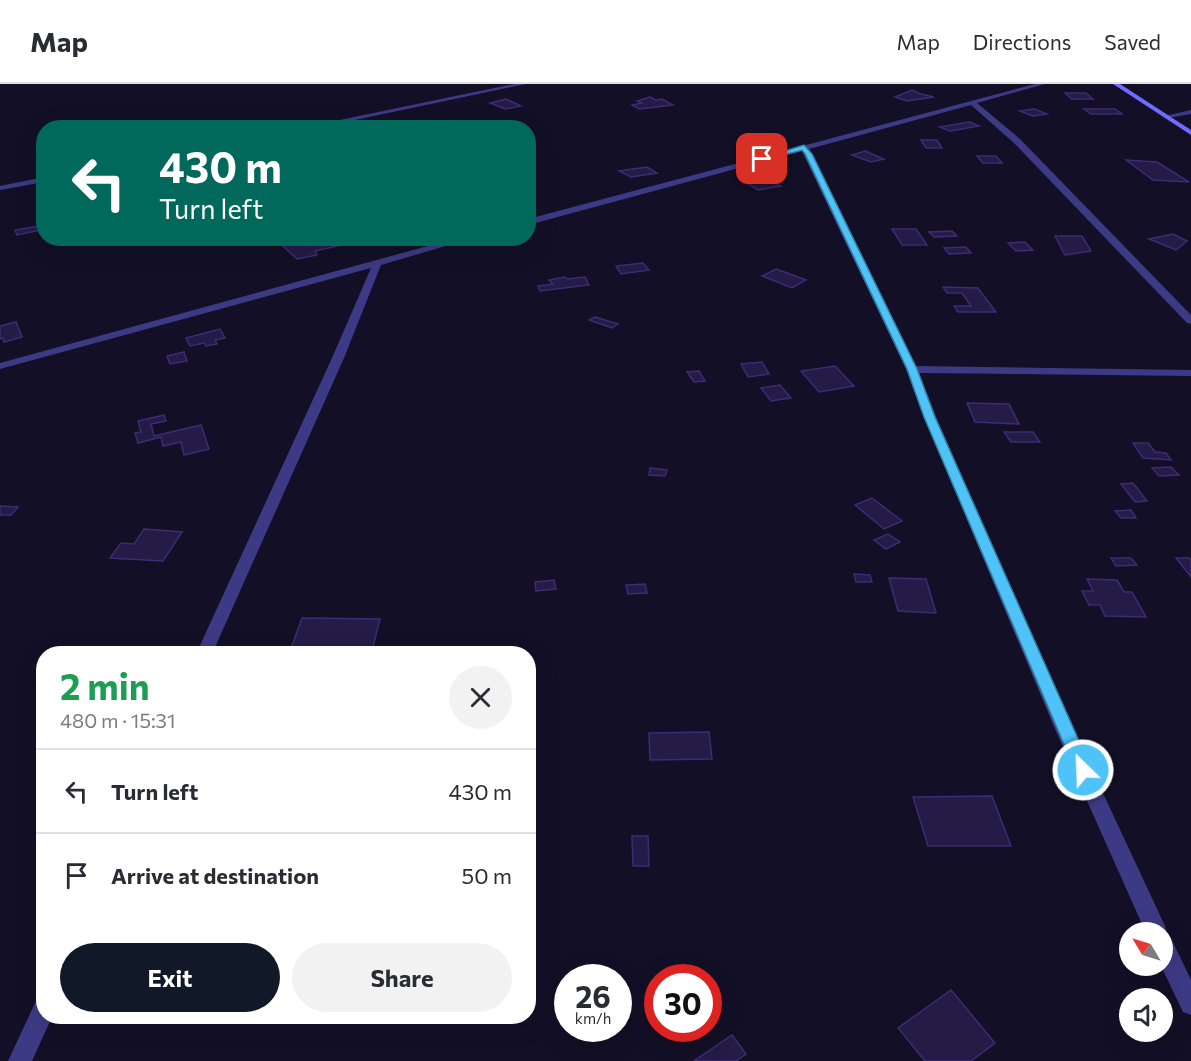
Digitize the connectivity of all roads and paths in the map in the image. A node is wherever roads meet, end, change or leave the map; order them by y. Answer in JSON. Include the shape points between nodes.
{"nodes":[{"id":1,"x":523,"y":84,"type":"edge"},
{"id":2,"x":1042,"y":84,"type":"edge"},
{"id":3,"x":1116,"y":84,"type":"edge"},
{"id":4,"x":511,"y":85,"type":"edge"},
{"id":5,"x":973,"y":103,"type":"junction"},
{"id":6,"x":1191,"y":112,"type":"edge"},
{"id":7,"x":1168,"y":116,"type":"junction"},
{"id":8,"x":343,"y":120,"type":"edge"},
{"id":9,"x":1191,"y":133,"type":"edge"},
{"id":10,"x":804,"y":147,"type":"junction"},
{"id":11,"x":36,"y":181,"type":"edge"},
{"id":12,"x":0,"y":188,"type":"edge"},
{"id":13,"x":536,"y":220,"type":"edge"},
{"id":14,"x":441,"y":246,"type":"edge"},
{"id":15,"x":377,"y":264,"type":"junction"},
{"id":16,"x":1191,"y":321,"type":"edge"},
{"id":17,"x":0,"y":366,"type":"edge"},
{"id":18,"x":912,"y":369,"type":"junction"},
{"id":19,"x":1191,"y":373,"type":"edge"},
{"id":20,"x":208,"y":646,"type":"edge"},
{"id":21,"x":1152,"y":922,"type":"edge"},
{"id":22,"x":1173,"y":967,"type":"edge"},
{"id":23,"x":1191,"y":1004,"type":"edge"},
{"id":24,"x":37,"y":1024,"type":"edge"},
{"id":25,"x":20,"y":1061,"type":"edge"}],
"edges":[{"from":1,"to":4,"type":"street"},
{"from":2,"to":5,"type":"street"},
{"from":3,"to":7,"type":"main road"},
{"from":4,"to":8,"type":"street"},
{"from":5,"to":10,"type":"street"},
{"from":5,"to":16,"type":"street","via":[[1017,141]]},
{"from":6,"to":7,"type":"street"},
{"from":7,"to":9,"type":"main road"},
{"from":10,"to":13,"type":"street"},
{"from":10,"to":18,"type":"street"},
{"from":11,"to":12,"type":"street"},
{"from":14,"to":15,"type":"street"},
{"from":15,"to":17,"type":"street"},
{"from":15,"to":20,"type":"street"},
{"from":18,"to":19,"type":"street"},
{"from":18,"to":21,"type":"street"},
{"from":22,"to":23,"type":"street"},
{"from":24,"to":25,"type":"street"}]}
